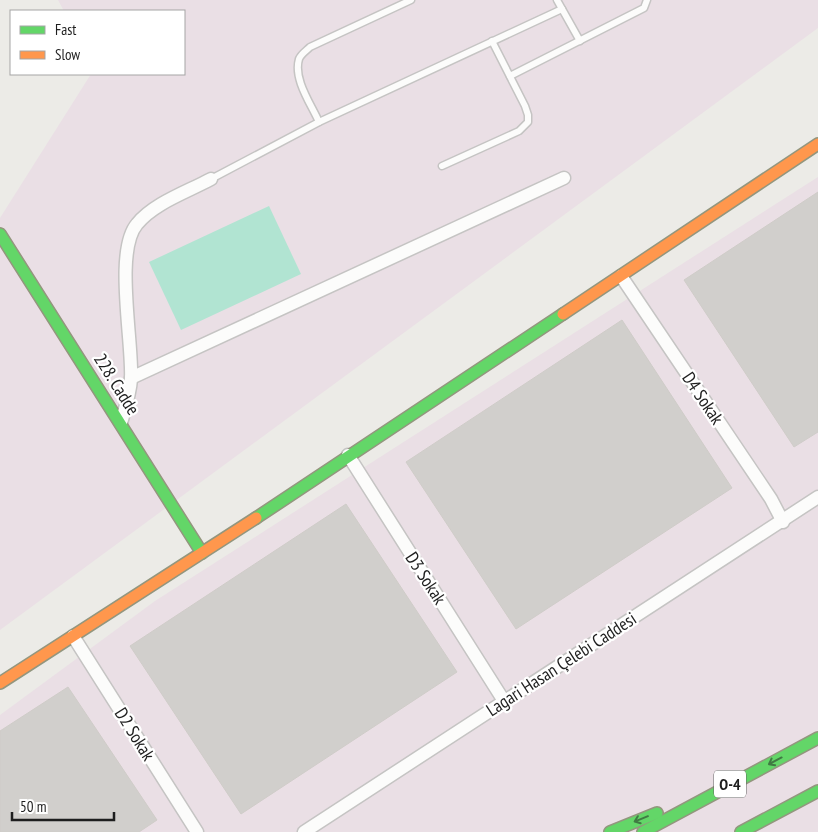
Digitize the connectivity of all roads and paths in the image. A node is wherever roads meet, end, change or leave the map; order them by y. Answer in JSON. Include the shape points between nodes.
{"nodes":[{"id":1,"x":411,"y":0,"type":"edge"},
{"id":2,"x":557,"y":0,"type":"edge"},
{"id":3,"x":647,"y":0,"type":"edge"},
{"id":4,"x":562,"y":8,"type":"junction"},
{"id":5,"x":492,"y":41,"type":"junction"},
{"id":6,"x":580,"y":41,"type":"junction"},
{"id":7,"x":510,"y":76,"type":"junction"},
{"id":8,"x":319,"y":122,"type":"junction"},
{"id":9,"x":818,"y":144,"type":"edge"},
{"id":10,"x":442,"y":166,"type":"dead end"},
{"id":11,"x":564,"y":178,"type":"dead end"},
{"id":12,"x":211,"y":179,"type":"joint"},
{"id":13,"x":0,"y":234,"type":"edge"},
{"id":14,"x":621,"y":276,"type":"junction"},
{"id":15,"x":131,"y":378,"type":"junction"},
{"id":16,"x":121,"y":423,"type":"junction"},
{"id":17,"x":348,"y":455,"type":"junction"},
{"id":18,"x":818,"y":497,"type":"edge"},
{"id":19,"x":783,"y":522,"type":"junction"},
{"id":20,"x":202,"y":553,"type":"junction"},
{"id":21,"x":73,"y":636,"type":"junction"},
{"id":22,"x":0,"y":683,"type":"edge"},
{"id":23,"x":504,"y":701,"type":"junction"},
{"id":24,"x":818,"y":738,"type":"edge"},
{"id":25,"x":735,"y":781,"type":"junction"},
{"id":26,"x":818,"y":791,"type":"edge"},
{"id":27,"x":197,"y":832,"type":"edge"},
{"id":28,"x":304,"y":832,"type":"edge"},
{"id":29,"x":610,"y":832,"type":"edge"},
{"id":30,"x":643,"y":832,"type":"edge"},
{"id":31,"x":741,"y":832,"type":"edge"}],
"edges":[{"from":1,"to":8,"type":"lane","via":[[310,47],[300,57],[298,70],[302,86]]},
{"from":2,"to":4,"type":"lane"},
{"from":3,"to":6,"type":"lane","via":[[644,8]]},
{"from":4,"to":5,"type":"lane"},
{"from":4,"to":6,"type":"lane"},
{"from":5,"to":7,"type":"lane"},
{"from":5,"to":8,"type":"lane"},
{"from":6,"to":7,"type":"lane"},
{"from":7,"to":10,"type":"lane","via":[[525,106],[528,122],[519,131]]},
{"from":8,"to":12,"type":"lane"},
{"from":9,"to":14,"type":"main road"},
{"from":11,"to":15,"type":"street"},
{"from":12,"to":15,"type":"street","via":[[152,211],[132,231],[126,260]]},
{"from":13,"to":16,"type":"main road","name":"228. Cadde"},
{"from":14,"to":17,"type":"main road"},
{"from":14,"to":19,"type":"street","name":"D4 Sokak","via":[[771,499]]},
{"from":15,"to":16,"type":"street"},
{"from":16,"to":20,"type":"main road","name":"228. Cadde"},
{"from":17,"to":20,"type":"main road"},
{"from":17,"to":23,"type":"street","name":"D3 Sokak"},
{"from":18,"to":19,"type":"street","name":"Lagari Hasan Çelebi Caddesi"},
{"from":19,"to":23,"type":"street","name":"Lagari Hasan Çelebi Caddesi"},
{"from":20,"to":21,"type":"main road"},
{"from":21,"to":22,"type":"main road"},
{"from":21,"to":27,"type":"street","name":"D2 Sokak"},
{"from":23,"to":28,"type":"street","name":"Lagari Hasan Çelebi Caddesi"},
{"from":24,"to":25,"type":"main road","number":"O-4","one_way":true},
{"from":25,"to":29,"type":"main road","one_way":true},
{"from":25,"to":30,"type":"main road","number":"O-4"},
{"from":26,"to":31,"type":"main road"}]}
